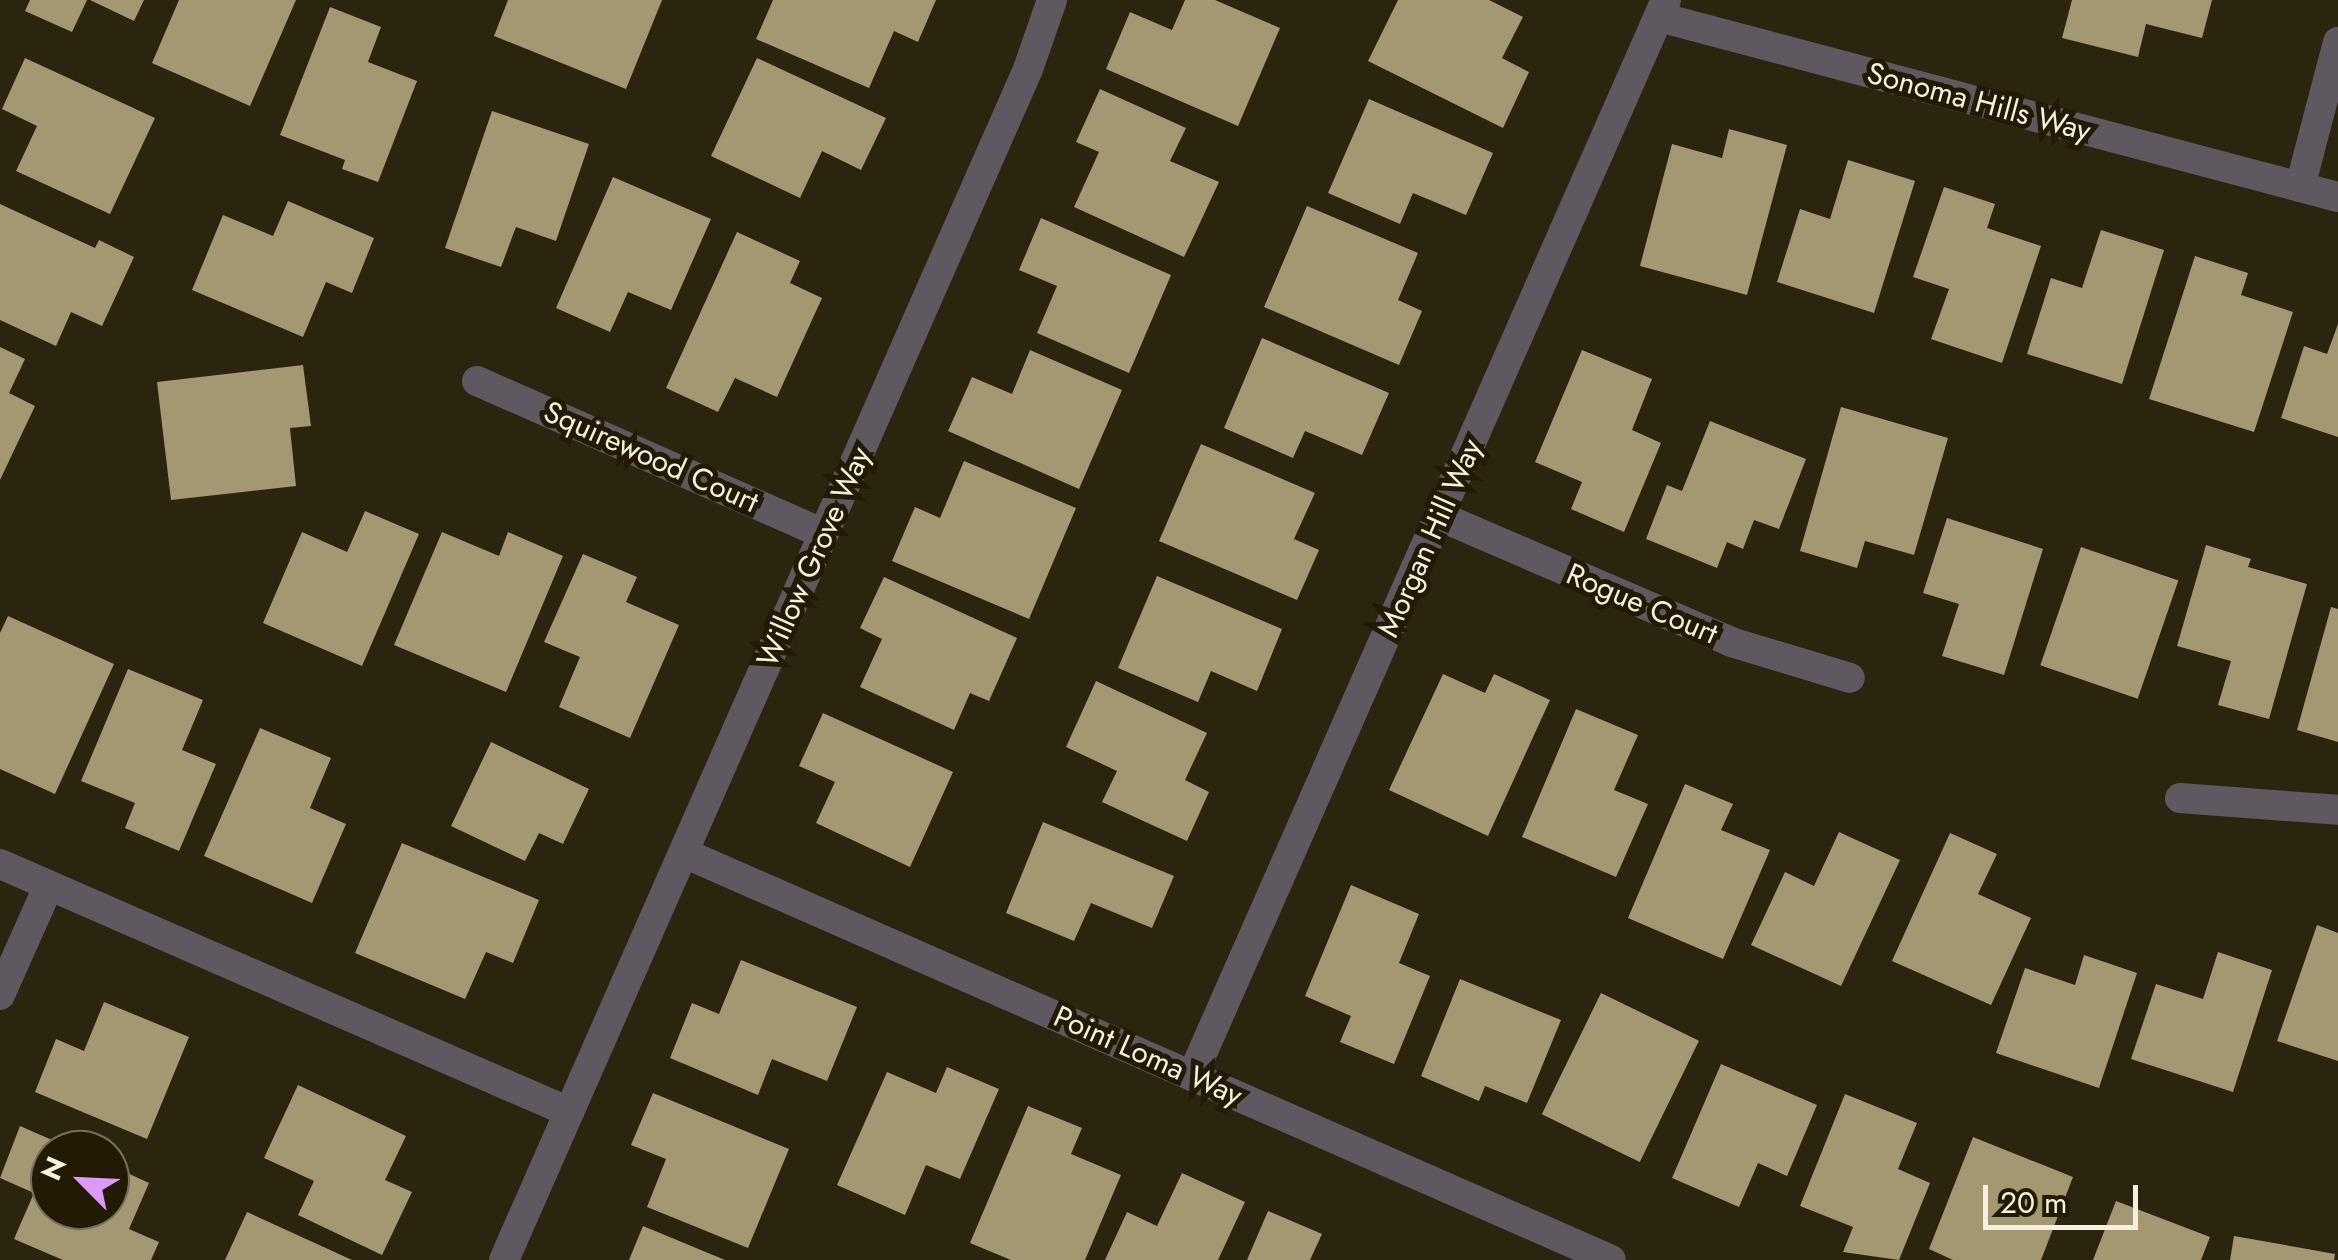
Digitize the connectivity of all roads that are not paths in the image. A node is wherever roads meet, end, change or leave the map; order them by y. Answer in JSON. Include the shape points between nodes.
{"nodes":[{"id":1,"x":1052,"y":0,"type":"edge"},
{"id":2,"x":1662,"y":9,"type":"edge"},
{"id":3,"x":2338,"y":42,"type":"edge"},
{"id":4,"x":2300,"y":187,"type":"junction"},
{"id":5,"x":2338,"y":197,"type":"edge"},
{"id":6,"x":477,"y":380,"type":"dead end"},
{"id":7,"x":1439,"y":516,"type":"junction"},
{"id":8,"x":824,"y":534,"type":"junction"},
{"id":9,"x":1850,"y":678,"type":"dead end"},
{"id":10,"x":2180,"y":798,"type":"dead end"},
{"id":11,"x":2338,"y":810,"type":"edge"},
{"id":12,"x":684,"y":853,"type":"junction"},
{"id":13,"x":0,"y":864,"type":"edge"},
{"id":14,"x":49,"y":886,"type":"junction"},
{"id":15,"x":0,"y":996,"type":"edge"},
{"id":16,"x":1192,"y":1076,"type":"junction"},
{"id":17,"x":569,"y":1112,"type":"junction"},
{"id":18,"x":504,"y":1260,"type":"edge"},
{"id":19,"x":1611,"y":1260,"type":"edge"}],
"edges":[{"from":1,"to":8,"type":"street","name":"Willow Grove Way"},
{"from":2,"to":4,"type":"street","name":"Sonoma Hills Way"},
{"from":2,"to":7,"type":"street","name":"Morgan Hill Way"},
{"from":3,"to":4,"type":"street"},
{"from":4,"to":5,"type":"street","name":"Sonoma Hills Way"},
{"from":6,"to":8,"type":"street","name":"Squirewood Court"},
{"from":7,"to":9,"type":"street","name":"Rogue Court","via":[[1731,642]]},
{"from":7,"to":16,"type":"street","name":"Morgan Hill Way"},
{"from":8,"to":12,"type":"street","name":"Willow Grove Way"},
{"from":10,"to":11,"type":"street"},
{"from":12,"to":16,"type":"street","name":"Point Loma Way"},
{"from":12,"to":17,"type":"street","name":"Willow Grove Way"},
{"from":13,"to":14,"type":"street"},
{"from":14,"to":15,"type":"street"},
{"from":14,"to":17,"type":"street"},
{"from":16,"to":19,"type":"street","name":"Point Loma Way"},
{"from":17,"to":18,"type":"street","name":"Willow Grove Way"}]}
